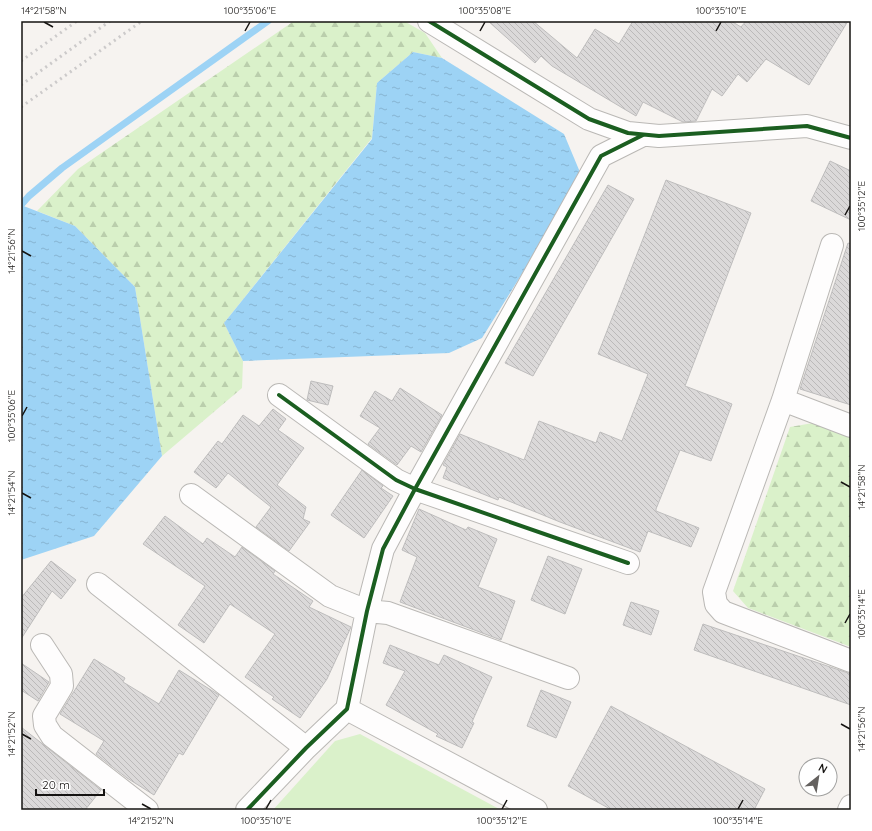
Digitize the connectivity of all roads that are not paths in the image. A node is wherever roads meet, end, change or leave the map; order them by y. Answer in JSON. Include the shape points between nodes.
{"nodes":[{"id":1,"x":429,"y":21,"type":"edge"},
{"id":2,"x":589,"y":119,"type":"junction"},
{"id":3,"x":644,"y":134,"type":"junction"},
{"id":4,"x":851,"y":138,"type":"edge"},
{"id":5,"x":601,"y":156,"type":"junction"},
{"id":6,"x":832,"y":245,"type":"dead end"},
{"id":7,"x":279,"y":395,"type":"dead end"},
{"id":8,"x":783,"y":400,"type":"junction"},
{"id":9,"x":851,"y":426,"type":"edge"},
{"id":10,"x":414,"y":489,"type":"junction"},
{"id":11,"x":191,"y":495,"type":"dead end"},
{"id":12,"x":628,"y":563,"type":"dead end"},
{"id":13,"x":98,"y":584,"type":"dead end"},
{"id":14,"x":367,"y":611,"type":"junction"},
{"id":15,"x":42,"y":645,"type":"dead end"},
{"id":16,"x":851,"y":661,"type":"edge"},
{"id":17,"x":568,"y":678,"type":"dead end"},
{"id":18,"x":347,"y":709,"type":"junction"},
{"id":19,"x":306,"y":748,"type":"junction"},
{"id":20,"x":851,"y":806,"type":"edge"},
{"id":21,"x":147,"y":810,"type":"edge"},
{"id":22,"x":247,"y":810,"type":"edge"},
{"id":23,"x":536,"y":810,"type":"edge"},
{"id":24,"x":849,"y":810,"type":"edge"}],
"edges":[{"from":1,"to":2,"type":"street"},
{"from":2,"to":3,"type":"street","via":[[628,133]]},
{"from":2,"to":5,"type":"street"},
{"from":3,"to":4,"type":"street","via":[[659,136],[807,126]]},
{"from":3,"to":5,"type":"street"},
{"from":5,"to":10,"type":"street"},
{"from":6,"to":8,"type":"street"},
{"from":7,"to":10,"type":"street","via":[[396,480]]},
{"from":8,"to":9,"type":"street"},
{"from":8,"to":16,"type":"street","via":[[714,592],[716,604],[723,612]]},
{"from":10,"to":12,"type":"street"},
{"from":10,"to":14,"type":"street","via":[[383,549]]},
{"from":11,"to":14,"type":"street","via":[[330,596]]},
{"from":13,"to":19,"type":"street"},
{"from":14,"to":17,"type":"street","via":[[388,613]]},
{"from":14,"to":18,"type":"street"},
{"from":15,"to":21,"type":"street","via":[[61,674],[62,686],[44,716],[45,725],[52,736]]},
{"from":18,"to":19,"type":"street"},
{"from":18,"to":23,"type":"street"},
{"from":19,"to":22,"type":"street"},
{"from":20,"to":24,"type":"street"}]}
